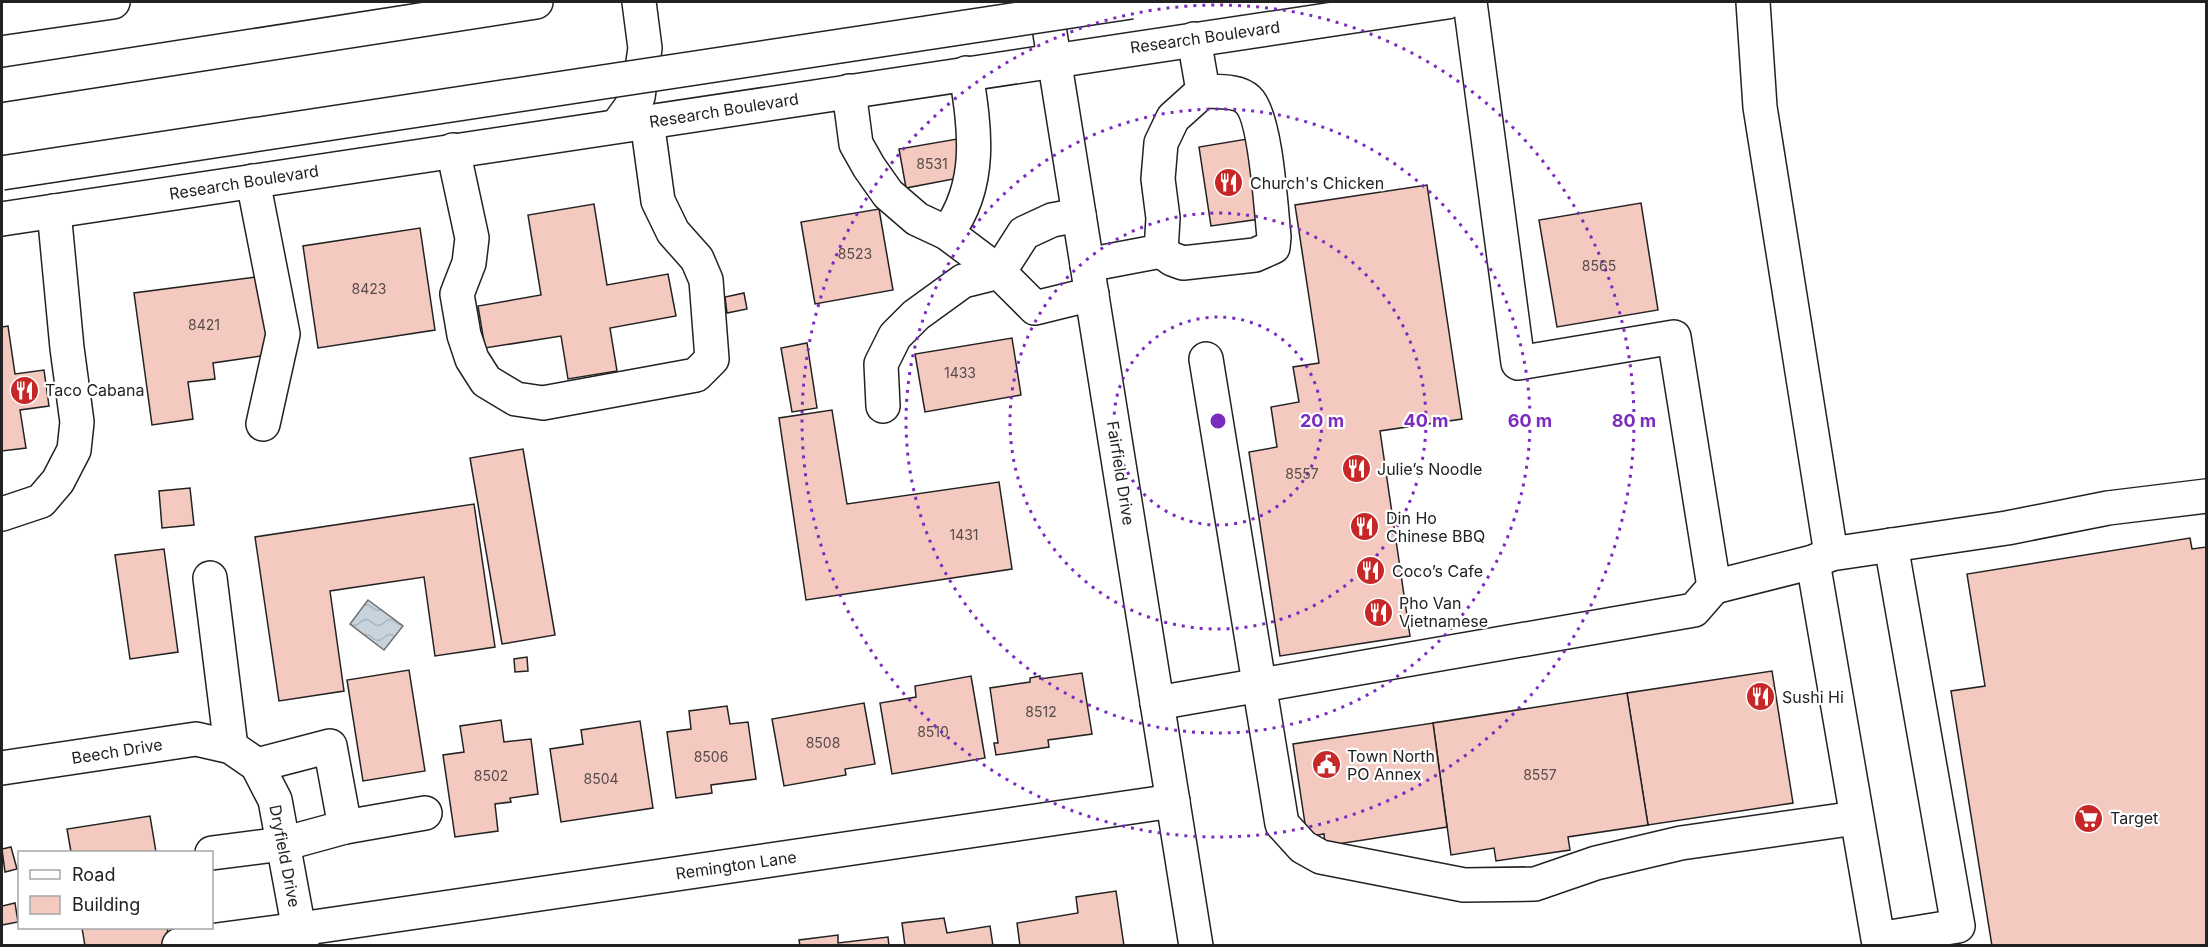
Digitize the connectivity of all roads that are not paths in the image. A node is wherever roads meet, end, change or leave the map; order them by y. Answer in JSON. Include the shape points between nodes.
{"nodes":[{"id":1,"x":536,"y":2,"type":"edge"},
{"id":2,"x":639,"y":2,"type":"edge"},
{"id":3,"x":1045,"y":2,"type":"edge"},
{"id":4,"x":1131,"y":2,"type":"edge"},
{"id":5,"x":1447,"y":2,"type":"edge"},
{"id":6,"x":1470,"y":2,"type":"edge"},
{"id":7,"x":1753,"y":2,"type":"edge"},
{"id":8,"x":98,"y":3,"type":"edge"},
{"id":9,"x":2,"y":18,"type":"edge"},
{"id":10,"x":1194,"y":39,"type":"junction"},
{"id":11,"x":1054,"y":59,"type":"junction"},
{"id":12,"x":966,"y":73,"type":"junction"},
{"id":13,"x":2,"y":85,"type":"edge"},
{"id":14,"x":849,"y":91,"type":"junction"},
{"id":15,"x":1203,"y":91,"type":"junction"},
{"id":16,"x":632,"y":124,"type":"junction"},
{"id":17,"x":453,"y":150,"type":"junction"},
{"id":18,"x":2,"y":173,"type":"edge"},
{"id":19,"x":253,"y":181,"type":"junction"},
{"id":20,"x":54,"y":211,"type":"junction"},
{"id":21,"x":1079,"y":215,"type":"junction"},
{"id":22,"x":2,"y":219,"type":"edge"},
{"id":23,"x":947,"y":234,"type":"junction"},
{"id":24,"x":1161,"y":250,"type":"junction"},
{"id":25,"x":999,"y":272,"type":"junction"},
{"id":26,"x":1089,"y":280,"type":"junction"},
{"id":27,"x":1206,"y":359,"type":"dead end"},
{"id":28,"x":883,"y":406,"type":"dead end"},
{"id":29,"x":263,"y":424,"type":"dead end"},
{"id":30,"x":2206,"y":496,"type":"edge"},
{"id":31,"x":2,"y":514,"type":"edge"},
{"id":32,"x":1891,"y":545,"type":"junction"},
{"id":33,"x":1822,"y":558,"type":"junction"},
{"id":34,"x":210,"y":578,"type":"dead end"},
{"id":35,"x":1714,"y":587,"type":"junction"},
{"id":36,"x":1260,"y":686,"type":"junction"},
{"id":37,"x":1157,"y":703,"type":"junction"},
{"id":38,"x":244,"y":756,"type":"junction"},
{"id":39,"x":2,"y":768,"type":"edge"},
{"id":40,"x":1173,"y":801,"type":"junction"},
{"id":41,"x":425,"y":813,"type":"dead end"},
{"id":42,"x":1856,"y":818,"type":"junction"},
{"id":43,"x":345,"y":827,"type":"junction"},
{"id":44,"x":283,"y":844,"type":"junction"},
{"id":45,"x":213,"y":853,"type":"edge"},
{"id":46,"x":301,"y":937,"type":"edge"},
{"id":47,"x":179,"y":945,"type":"edge"},
{"id":48,"x":1196,"y":945,"type":"edge"}],
"edges":[{"from":1,"to":13,"type":"main road"},
{"from":2,"to":16,"type":"main road","via":[[645,48]]},
{"from":3,"to":11,"type":"main road","name":"Fairfield Drive"},
{"from":4,"to":18,"type":"main road","bridge":true},
{"from":5,"to":10,"type":"main road","name":"Research Boulevard"},
{"from":6,"to":35,"type":"main road","via":[[1518,363],[1674,336]]},
{"from":7,"to":33,"type":"main road","via":[[1760,106]]},
{"from":8,"to":9,"type":"main road"},
{"from":10,"to":11,"type":"main road","name":"Research Boulevard"},
{"from":10,"to":15,"type":"main road"},
{"from":11,"to":12,"type":"main road","name":"Research Boulevard"},
{"from":11,"to":21,"type":"main road","name":"Fairfield Drive"},
{"from":12,"to":14,"type":"main road","name":"Research Boulevard"},
{"from":12,"to":23,"type":"main road","via":[[974,153],[968,189],[959,216]]},
{"from":14,"to":16,"type":"main road","name":"Research Boulevard"},
{"from":14,"to":23,"type":"main road","via":[[856,144],[868,166],[888,194],[917,219]]},
{"from":15,"to":24,"type":"main road","via":[[1173,118],[1161,143]]},
{"from":15,"to":24,"type":"main road","via":[[1247,98],[1255,109],[1264,153],[1273,247],[1255,255],[1183,263]]},
{"from":16,"to":17,"type":"main road","name":"Research Boulevard"},
{"from":16,"to":17,"type":"main road","via":[[658,201],[673,232],[697,259],[706,280],[712,359],[696,375],[543,402],[516,399],[486,381],[472,359],[457,294],[469,263],[472,238]]},
{"from":17,"to":19,"type":"main road","name":"Research Boulevard"},
{"from":19,"to":20,"type":"main road","name":"Research Boulevard"},
{"from":19,"to":29,"type":"main road","via":[[283,334]]},
{"from":20,"to":22,"type":"main road","name":"Research Boulevard"},
{"from":20,"to":31,"type":"main road","via":[[77,422],[74,450],[58,481],[41,501]]},
{"from":21,"to":25,"type":"main road","via":[[1052,220],[1024,233]]},
{"from":21,"to":26,"type":"main road","name":"Fairfield Drive"},
{"from":23,"to":25,"type":"main road"},
{"from":24,"to":26,"type":"main road"},
{"from":25,"to":26,"type":"main road","via":[[1035,308]]},
{"from":25,"to":28,"type":"main road","via":[[963,281],[916,315],[895,336],[881,364]]},
{"from":26,"to":37,"type":"main road","name":"Fairfield Drive"},
{"from":27,"to":36,"type":"main road"},
{"from":30,"to":32,"type":"main road","via":[[2108,508]]},
{"from":32,"to":33,"type":"main road"},
{"from":32,"to":42,"type":"main road","via":[[1959,926],[1878,939]]},
{"from":33,"to":35,"type":"main road"},
{"from":33,"to":42,"type":"main road"},
{"from":34,"to":38,"type":"main road"},
{"from":35,"to":36,"type":"main road","via":[[1694,610]]},
{"from":36,"to":37,"type":"main road"},
{"from":36,"to":42,"type":"main road","via":[[1282,824],[1303,848],[1321,857],[1464,885],[1535,884],[1596,863],[1681,843]]},
{"from":37,"to":40,"type":"main road","name":"Fairfield Drive"},
{"from":38,"to":39,"type":"main road","name":"Beech Drive","via":[[196,739]]},
{"from":38,"to":43,"type":"main road","via":[[330,746]]},
{"from":38,"to":44,"type":"main road","name":"Dryfield Drive","via":[[275,800]]},
{"from":40,"to":46,"type":"main road","name":"Remington Lane"},
{"from":40,"to":48,"type":"main road","name":"Fairfield Drive"},
{"from":41,"to":43,"type":"main road"},
{"from":43,"to":44,"type":"main road"},
{"from":44,"to":45,"type":"main road"},
{"from":44,"to":46,"type":"main road","name":"Dryfield Drive"},
{"from":46,"to":47,"type":"main road","name":"Remington Lane"}]}
